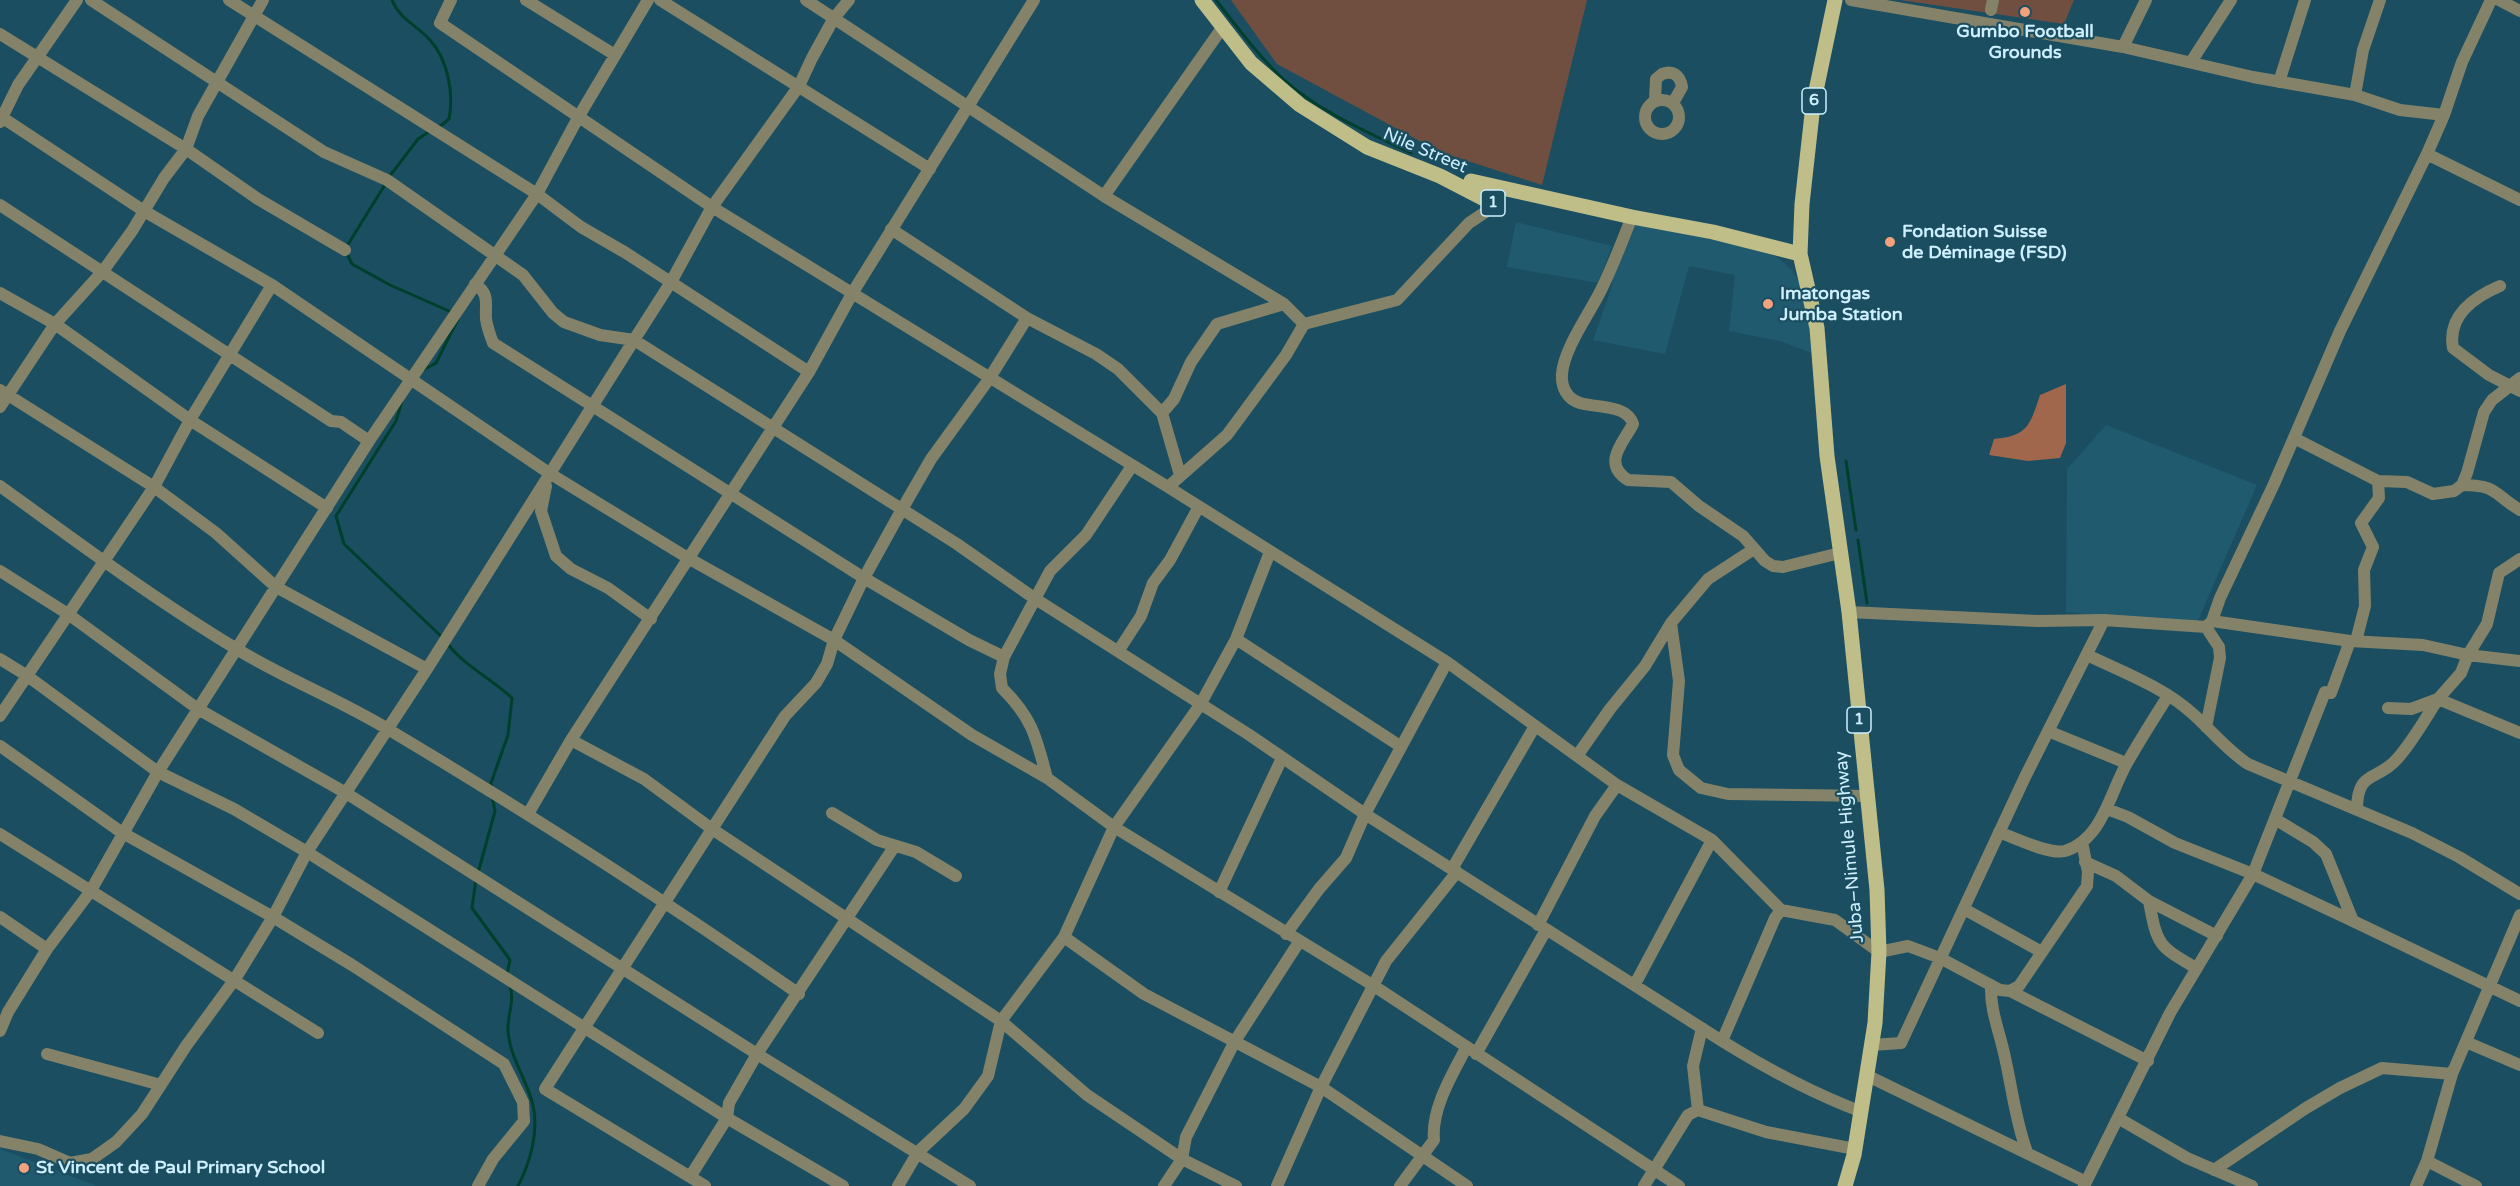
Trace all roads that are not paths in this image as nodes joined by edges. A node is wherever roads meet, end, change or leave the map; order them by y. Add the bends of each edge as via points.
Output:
1 (77, 0) edge
2 (91, 0) edge
3 (229, 0) edge
4 (263, 0) edge
5 (452, 0) edge
6 (526, 0) edge
7 (648, 0) edge
8 (660, 0) edge
9 (806, 0) edge
10 (849, 0) edge
11 (1034, 0) edge
12 (1202, 0) edge
13 (1835, 0) edge
14 (1851, 0) edge
15 (2146, 0) edge
16 (2231, 0) edge
17 (2305, 0) edge
18 (2380, 0) edge
19 (2491, 0) edge
20 (2499, 0) edge
21 (2520, 11) edge
22 (253, 17) junction
23 (834, 18) junction
24 (1222, 28) junction
25 (0, 34) edge
26 (2122, 47) junction
27 (615, 55) junction
28 (39, 58) junction
29 (2191, 62) junction
30 (2279, 82) junction
31 (216, 83) junction
32 (799, 86) junction
33 (2355, 95) junction
34 (1655, 100) junction
35 (1673, 103) junction
36 (968, 108) junction
37 (2444, 115) junction
38 (579, 116) junction
39 (1, 119) edge
40 (186, 149) junction
41 (2427, 154) junction
42 (930, 169) junction
43 (537, 194) junction
44 (1104, 196) junction
45 (2520, 200) edge
46 (0, 205) edge
47 (1496, 205) junction
48 (712, 207) junction
49 (144, 211) junction
50 (1632, 217) junction
51 (891, 229) junction
52 (345, 250) dead end
53 (1800, 254) junction
54 (496, 257) junction
55 (103, 271) junction
56 (671, 282) junction
57 (272, 285) junction
58 (475, 285) junction
59 (2500, 286) dead end
60 (853, 292) junction
61 (0, 293) edge
62 (1284, 304) junction
63 (1027, 318) junction
64 (55, 324) junction
65 (1304, 324) junction
66 (634, 340) junction
67 (231, 355) junction
68 (808, 372) junction
69 (409, 378) junction
70 (989, 378) junction
71 (2517, 385) edge
72 (4, 392) edge
73 (593, 405) junction
74 (0, 407) edge
75 (1162, 412) junction
76 (190, 420) junction
77 (770, 429) junction
78 (2294, 438) junction
79 (369, 441) junction
80 (1132, 466) junction
81 (1180, 475) junction
82 (548, 476) junction
83 (2378, 482) junction
84 (2462, 485) junction
85 (0, 486) edge
86 (154, 487) junction
87 (1168, 487) junction
88 (729, 492) junction
89 (327, 508) junction
90 (1197, 510) dead end
91 (2520, 510) edge
92 (901, 511) junction
93 (1754, 549) junction
94 (1270, 552) junction
95 (1840, 553) junction
96 (688, 558) junction
97 (2520, 559) edge
98 (104, 561) junction
99 (0, 571) edge
100 (864, 578) junction
101 (276, 587) junction
102 (1034, 598) junction
103 (1849, 612) junction
104 (68, 614) junction
105 (651, 619) junction
106 (2104, 620) junction
107 (1671, 623) junction
108 (2209, 624) junction
109 (1236, 639) junction
110 (834, 640) junction
111 (2353, 641) junction
112 (236, 649) junction
113 (1119, 650) junction
114 (2087, 655) junction
115 (2468, 655) junction
116 (1004, 657) junction
117 (0, 659) edge
118 (2520, 661) edge
119 (1447, 662) junction
120 (427, 669) junction
121 (27, 675) junction
122 (2168, 696) junction
123 (2438, 699) junction
124 (1200, 705) junction
125 (2388, 708) dead end
126 (198, 710) junction
127 (0, 716) edge
128 (1535, 726) junction
129 (2206, 727) junction
130 (387, 728) junction
131 (2048, 731) junction
132 (2520, 733) edge
133 (571, 740) junction
134 (0, 746) edge
135 (1400, 746) junction
136 (1577, 756) junction
137 (1282, 758) junction
138 (2126, 763) junction
139 (158, 772) junction
140 (1047, 778) junction
141 (2289, 779) junction
142 (1617, 785) junction
143 (346, 793) junction
144 (1869, 796) dead end
145 (2107, 808) junction
146 (2357, 810) junction
147 (832, 813) dead end
148 (528, 814) junction
149 (1365, 814) junction
150 (2275, 819) junction
151 (1114, 827) junction
152 (712, 829) junction
153 (121, 832) junction
154 (1999, 832) junction
155 (0, 834) edge
156 (1712, 840) junction
157 (2082, 842) junction
158 (894, 847) junction
159 (307, 852) junction
160 (2085, 862) junction
161 (1454, 871) junction
162 (2253, 874) junction
163 (956, 876) dead end
164 (90, 892) junction
165 (1219, 892) junction
166 (2520, 894) edge
167 (666, 901) junction
168 (2149, 901) junction
169 (1964, 909) junction
170 (1781, 910) junction
171 (2520, 915) edge
172 (0, 917) edge
173 (273, 917) junction
174 (845, 920) junction
175 (2353, 921) junction
176 (1542, 927) junction
177 (1286, 934) junction
178 (2217, 936) junction
179 (1064, 937) junction
180 (1299, 942) junction
181 (47, 949) junction
182 (2040, 951) junction
183 (1880, 952) junction
184 (1940, 958) junction
185 (622, 968) junction
186 (2196, 968) junction
187 (235, 980) junction
188 (1635, 984) junction
189 (1991, 985) junction
190 (1374, 986) junction
191 (2490, 987) junction
192 (2010, 991) junction
193 (799, 994) junction
194 (2520, 1000) edge
195 (1001, 1021) junction
196 (585, 1027) junction
197 (1702, 1028) junction
198 (0, 1031) edge
199 (318, 1033) dead end
200 (1235, 1041) junction
201 (1722, 1041) junction
202 (2466, 1042) junction
203 (1872, 1045) junction
204 (1471, 1051) junction
205 (46, 1054) dead end
206 (757, 1054) junction
207 (2148, 1061) junction
208 (2520, 1065) edge
209 (2452, 1074) junction
210 (1868, 1076) junction
211 (161, 1085) junction
212 (1321, 1088) junction
213 (1698, 1110) junction
214 (1862, 1112) junction
215 (727, 1118) junction
216 (2118, 1118) junction
217 (0, 1141) edge
218 (1855, 1149) junction
219 (918, 1152) junction
220 (2027, 1152) junction
221 (1424, 1157) junction
222 (1182, 1159) junction
223 (2427, 1161) junction
224 (1654, 1170) junction
225 (2214, 1170) junction
226 (690, 1177) junction
227 (2085, 1184) edge
228 (478, 1186) edge
229 (705, 1186) edge
230 (843, 1186) edge
231 (898, 1186) edge
232 (970, 1186) edge
233 (1164, 1186) edge
234 (1236, 1186) edge
235 (1277, 1186) edge
236 (1400, 1186) edge
237 (1467, 1186) edge
238 (1644, 1186) edge
239 (1679, 1186) edge
240 (1845, 1186) edge
241 (2252, 1186) edge
242 (2416, 1186) edge
243 (2476, 1186) edge

1 - 28 street
2 - 31 street
3 - 22 street
4 - 22 street
5 - 38 street via 441,20 442,26
6 - 27 street
7 - 27 street
8 - 32 street
9 - 23 street
10 - 23 street
11 - 36 street
12 - 24 main road, Nile Street / 1
13 - 53 main road, 6 via 1813,105
14 - 26 street
15 - 26 street
16 - 29 street
17 - 30 street
18 - 33 street
19 - 37 street via 2462,62
20 - 21 street
22 - 31 street
22 - 43 street
23 - 32 street
23 - 36 street
24 - 44 street
24 - 47 main road, Nile Street / 1 via 1264,75 1328,124 1367,147 1440,176
25 - 28 street
26 - 29 street
27 - 38 street
28 - 39 street via 18,85
28 - 40 street
29 - 30 street
30 - 33 street
31 - 40 street
31 - 54 street via 324,152 387,180
32 - 42 street
32 - 48 street
33 - 37 street via 2400,110
34 - 35 street
34 - 35 street via 1656,79 1672,73 1678,76 1682,87
34 - 35 street via 1647,107 1644,118 1649,128 1659,134 1670,132 1678,124 1679,114
36 - 42 street
36 - 44 street
37 - 41 street
38 - 43 street
38 - 48 street
39 - 49 street
40 - 49 street
40 - 52 street via 258,199
41 - 45 street
41 - 78 street via 2355,299
42 - 51 street
43 - 54 street
43 - 56 street via 581,227
44 - 62 street
46 - 55 street
47 - 50 main road, Nile Street / 1 via 1471,181
47 - 65 street via 1469,223 1397,300
48 - 56 street
48 - 60 street
49 - 55 street
49 - 57 street
50 - 53 main road, Nile Street / 1
50 - 93 street via 1568,356 1562,374 1564,390 1580,403 1621,411 1631,419 1633,424 1616,455 1622,476 1628,480 1671,482 1743,536
51 - 60 street
51 - 63 street
53 - 95 main road, Juba–Nimule Highway / 1 via 1818,328 1820,387
54 - 58 street
54 - 66 street via 523,275 564,322 600,335
55 - 64 street
55 - 67 street
56 - 66 street
56 - 68 street
57 - 67 street
57 - 69 street
58 - 69 street
58 - 73 street via 488,300 486,318 493,343
59 - 71 street via 2467,303 2451,341 2458,354
60 - 68 street
60 - 70 street
61 - 64 street
62 - 65 street
62 - 75 street via 1217,324 1191,362 1174,399
63 - 70 street
63 - 75 street via 1118,369
64 - 72 street
64 - 76 street
65 - 81 street via 1227,435
66 - 73 street
66 - 77 street
67 - 76 street
67 - 79 street via 331,421 341,422
68 - 77 street
69 - 79 street
69 - 82 street
70 - 80 street
70 - 92 street via 931,459
71 - 84 street via 2492,400 2484,412
72 - 74 street
72 - 86 street
73 - 82 street
73 - 88 street
75 - 81 street
76 - 86 street
76 - 89 street
77 - 88 street
77 - 92 street
78 - 83 street
78 - 108 street
79 - 89 street
80 - 87 street
80 - 102 street via 1086,535 1050,571
81 - 87 street
82 - 96 street
82 - 105 street via 541,511 556,556
82 - 120 street
83 - 84 street via 2407,482 2433,494 2454,491
83 - 111 street via 2379,498 2361,523 2373,547 2364,570 2365,606
84 - 91 street via 2495,490
85 - 98 street
86 - 98 street
86 - 101 street via 216,533
87 - 94 street
88 - 96 street
88 - 100 street
89 - 101 street
90 - 113 street via 1153,583 1142,616
92 - 100 street
92 - 102 street via 957,544
93 - 95 street via 1773,566 1783,567
93 - 107 street via 1708,579
94 - 109 street
94 - 119 street
95 - 103 main road, Juba–Nimule Highway / 1
96 - 105 street
96 - 110 street
97 - 115 street via 2499,573 2487,624
98 - 104 street
98 - 112 street
99 - 104 street
100 - 110 street
100 - 116 street
101 - 112 street
101 - 120 street
102 - 113 street
102 - 116 street
103 - 106 street via 2037,621
103 - 183 main road, Juba–Nimule Highway / 1
104 - 121 street
104 - 126 street
105 - 133 street
106 - 108 street
106 - 114 street
107 - 136 street via 1645,666
107 - 144 street via 1679,681 1673,755 1679,770 1701,789 1728,794
108 - 111 street
108 - 129 street via 2220,658
109 - 124 street
109 - 135 street
110 - 140 street via 972,735
110 - 152 street via 816,683 785,716
111 - 115 street via 2422,645
111 - 141 street
112 - 126 street
112 - 130 street
113 - 124 street
114 - 122 street
114 - 131 street
115 - 118 street
115 - 123 street via 2462,673
116 - 140 street via 1002,688 1032,725
117 - 121 street
119 - 128 street
119 - 135 street
120 - 130 street
121 - 127 street
121 - 139 street
122 - 129 street
122 - 138 street
123 - 125 street via 2411,710
123 - 132 street
123 - 146 street via 2396,761 2366,778 2357,792
124 - 137 street
124 - 151 street
126 - 139 street
126 - 143 street
128 - 136 street
128 - 161 street
129 - 141 street via 2248,764
130 - 143 street
130 - 148 street
131 - 138 street
131 - 154 street
133 - 148 street
133 - 152 street via 644,780
134 - 153 street
135 - 149 street
136 - 142 street
137 - 149 street
137 - 165 street
138 - 145 street
139 - 153 street
139 - 159 street via 234,809
140 - 151 street
141 - 146 street
141 - 150 street
142 - 156 street
142 - 176 street via 1595,816
143 - 159 street
143 - 185 street
145 - 157 street
145 - 162 street via 2175,843
146 - 166 street via 2460,857
147 - 158 street
148 - 167 street
149 - 161 street
149 - 177 street via 1346,858
150 - 162 street
150 - 175 street via 2326,854
151 - 165 street
151 - 179 street
152 - 167 street
152 - 174 street
153 - 164 street
153 - 173 street
154 - 157 street via 2053,851 2064,852
154 - 169 street
155 - 164 street
156 - 170 street
156 - 188 street
157 - 160 street
158 - 163 street via 916,852
158 - 174 street
159 - 173 street
159 - 196 street
160 - 168 street via 2116,876
160 - 182 street via 2087,886
161 - 176 street
161 - 190 street via 1386,961
162 - 175 street
162 - 178 street
164 - 181 street
164 - 187 street
165 - 177 street
167 - 185 street
167 - 193 street
168 - 178 street
168 - 186 street via 2155,935 2161,945
169 - 182 street
169 - 184 street
170 - 183 street via 1835,920
170 - 201 street
171 - 191 street
172 - 181 street
173 - 187 street
173 - 228 street via 417,1005 504,1064 523,1102 524,1121 493,1159
174 - 193 street
174 - 195 street
175 - 191 street
176 - 188 street
176 - 204 street
177 - 180 street
178 - 186 street
179 - 195 street
179 - 200 street via 1144,993
180 - 190 street
180 - 200 street
181 - 198 street
182 - 192 street via 2019,986
183 - 184 street via 1908,946
183 - 203 main road, Juba–Nimule Highway / 1
184 - 189 street
184 - 203 street via 1900,1043
185 - 196 street
185 - 206 street
186 - 207 street
187 - 199 street
187 - 211 street
188 - 197 street
189 - 192 street
189 - 220 street via 1995,1024
190 - 204 street
190 - 212 street
191 - 194 street
191 - 202 street
192 - 207 street
193 - 206 street
195 - 219 street via 988,1076 964,1109
195 - 222 street via 1087,1095
196 - 215 street
196 - 226 street via 545,1089
197 - 201 street
197 - 213 street via 1694,1066
200 - 212 street
200 - 222 street via 1186,1137
201 - 214 street via 1773,1072
202 - 208 street
202 - 209 street
203 - 210 main road, Juba–Nimule Highway / 1
204 - 221 street via 1441,1101 1434,1140
204 - 224 street
205 - 211 street
206 - 215 street via 729,1103
206 - 219 street
207 - 216 street
209 - 223 street
209 - 225 street via 2382,1068 2306,1108
210 - 214 main road, Juba–Nimule Highway / 1
210 - 220 street
211 - 217 street via 142,1114 116,1142 92,1159 70,1163 38,1149
212 - 221 street
212 - 235 street
213 - 218 street via 1766,1132
213 - 224 street via 1688,1114
214 - 218 main road, Juba–Nimule Highway / 1
215 - 226 street
215 - 230 street
216 - 225 street
216 - 227 street
218 - 240 main road, Juba–Nimule Highway / 1
219 - 231 street
219 - 232 street
220 - 227 street
221 - 236 street
221 - 237 street
222 - 233 street
222 - 234 street
223 - 242 street
223 - 243 street
224 - 238 street
224 - 239 street
225 - 241 street
226 - 229 street

